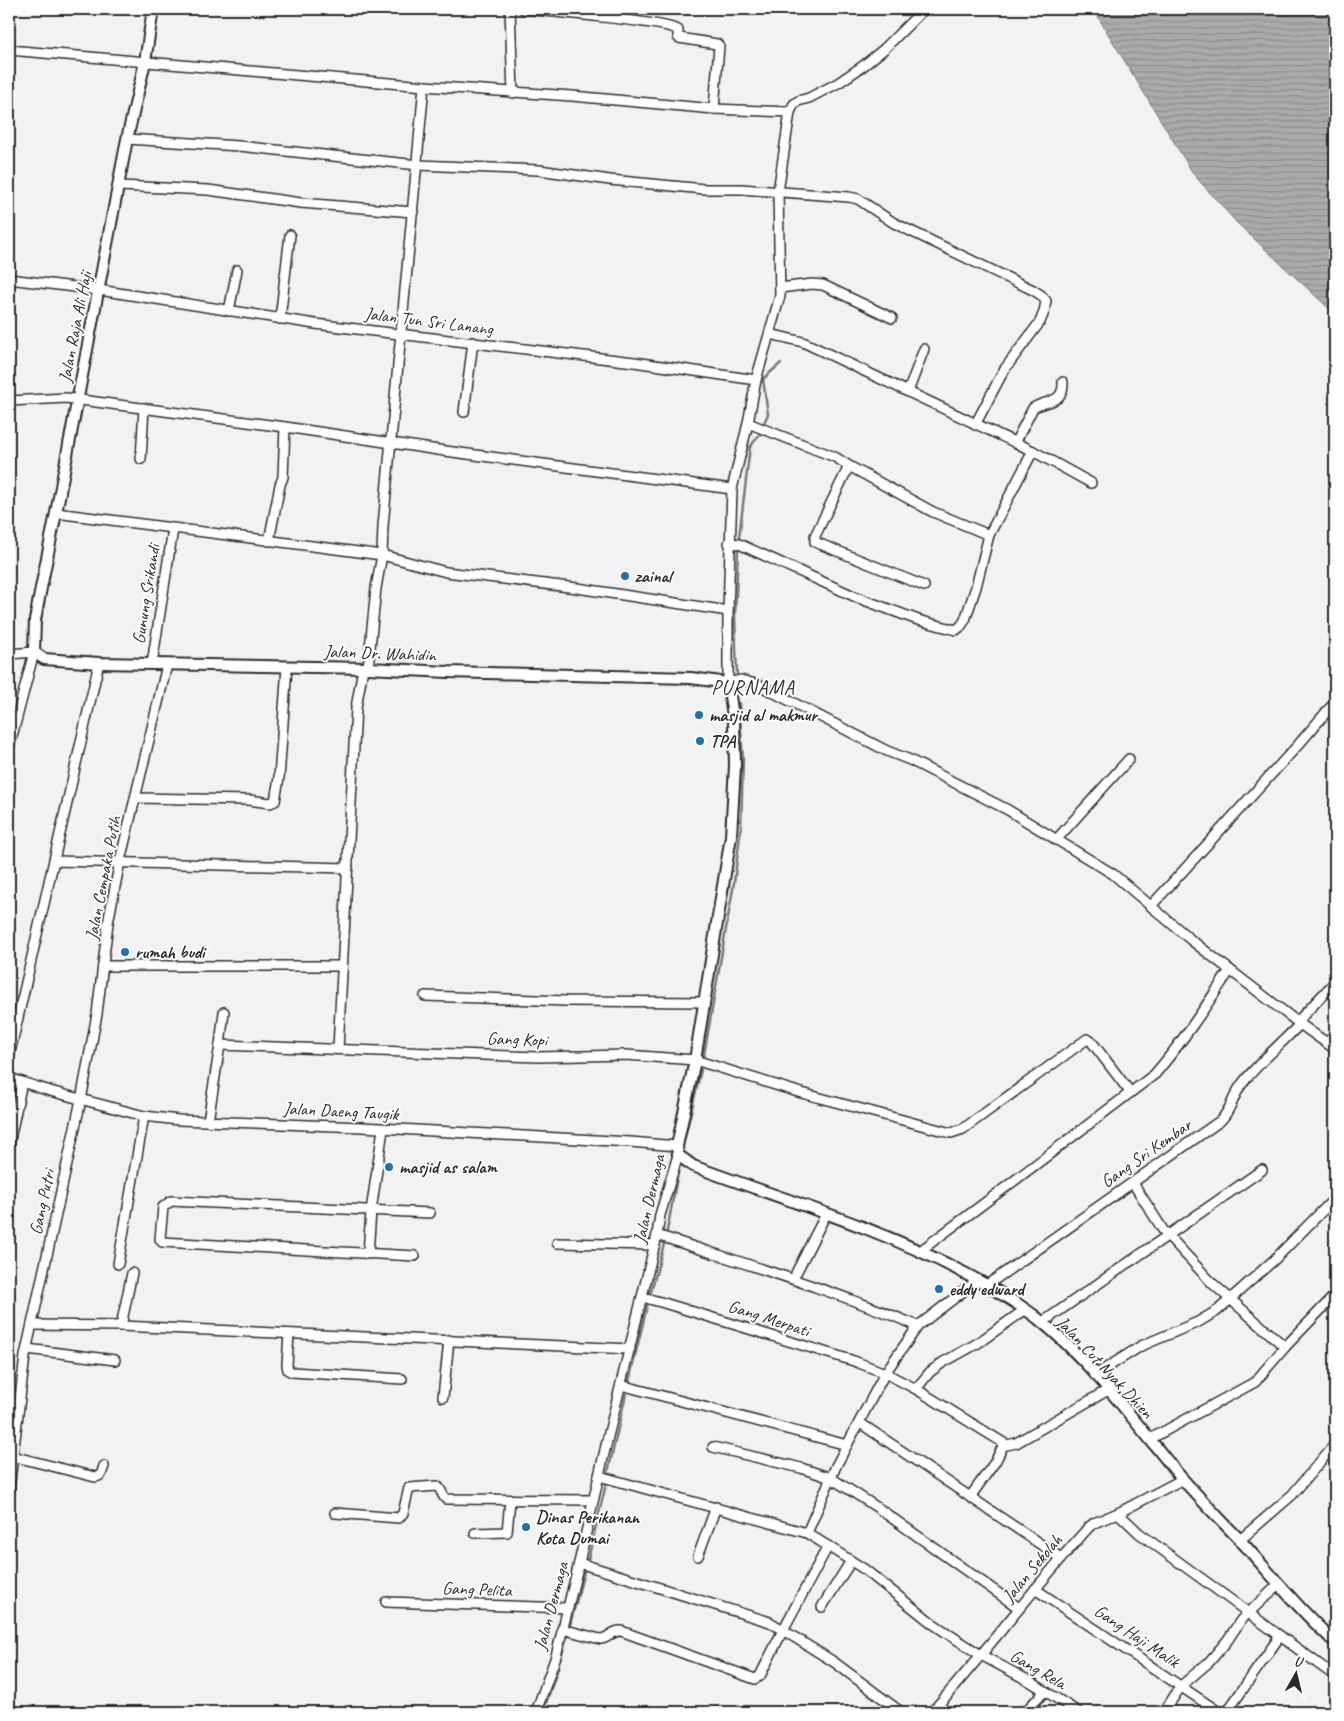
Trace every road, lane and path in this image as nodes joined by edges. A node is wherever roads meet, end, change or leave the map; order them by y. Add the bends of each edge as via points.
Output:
1 (154, 9) edge
2 (510, 9) edge
3 (523, 9) edge
4 (924, 9) edge
5 (9, 50) edge
6 (145, 62) junction
7 (424, 86) junction
8 (513, 93) junction
9 (714, 109) junction
10 (790, 112) junction
11 (127, 139) junction
12 (418, 165) junction
13 (119, 186) junction
14 (778, 192) junction
15 (412, 212) junction
16 (290, 235) dead end
17 (237, 270) dead end
18 (9, 279) edge
19 (780, 288) junction
20 (99, 290) junction
21 (229, 311) junction
22 (280, 318) junction
23 (892, 318) dead end
24 (770, 334) junction
25 (401, 335) junction
26 (473, 342) junction
27 (924, 349) dead end
28 (756, 380) junction
29 (1063, 382) dead end
30 (908, 392) junction
31 (79, 394) junction
32 (9, 401) edge
33 (144, 408) junction
34 (464, 412) dead end
35 (748, 423) junction
36 (975, 425) junction
37 (285, 427) junction
38 (391, 442) junction
39 (1015, 443) junction
40 (1034, 451) junction
41 (142, 459) dead end
42 (849, 466) junction
43 (1091, 484) dead end
44 (732, 489) junction
45 (56, 513) junction
46 (173, 529) junction
47 (989, 534) junction
48 (269, 541) junction
49 (729, 543) junction
50 (382, 555) junction
51 (924, 586) dead end
52 (728, 611) junction
53 (34, 652) junction
54 (9, 654) edge
55 (99, 663) junction
56 (152, 664) junction
57 (168, 665) junction
58 (287, 667) junction
59 (366, 668) junction
60 (728, 683) junction
61 (1335, 702) edge
62 (9, 748) edge
63 (1129, 758) dead end
64 (136, 798) junction
65 (1056, 840) junction
66 (54, 861) junction
67 (120, 861) junction
68 (348, 868) junction
69 (1151, 906) junction
70 (103, 966) junction
71 (342, 966) junction
72 (1230, 970) junction
73 (1335, 982) edge
74 (425, 996) dead end
75 (703, 1002) junction
76 (224, 1012) dead end
77 (1299, 1023) junction
78 (1335, 1034) edge
79 (1327, 1043) junction
80 (220, 1045) junction
81 (1335, 1048) edge
82 (338, 1049) junction
83 (9, 1057) edge
84 (695, 1060) junction
85 (9, 1078) edge
86 (22, 1082) junction
87 (1130, 1092) junction
88 (82, 1100) junction
89 (144, 1116) junction
90 (208, 1122) junction
91 (383, 1129) junction
92 (9, 1144) edge
93 (677, 1150) junction
94 (1262, 1170) dead end
95 (1133, 1183) junction
96 (1335, 1198) edge
97 (371, 1211) junction
98 (430, 1213) dead end
99 (826, 1214) junction
100 (657, 1235) junction
101 (1168, 1236) junction
102 (557, 1243) dead end
103 (654, 1245) junction
104 (920, 1251) junction
105 (368, 1254) junction
106 (415, 1256) dead end
107 (118, 1264) dead end
108 (132, 1273) dead end
109 (796, 1274) dead end
110 (982, 1283) junction
111 (1335, 1294) edge
112 (642, 1297) junction
113 (1231, 1299) junction
114 (1026, 1309) junction
115 (1043, 1322) junction
116 (32, 1325) junction
117 (121, 1326) junction
118 (918, 1326) junction
119 (289, 1334) junction
120 (449, 1340) junction
121 (1285, 1347) junction
122 (27, 1348) junction
123 (630, 1348) junction
124 (115, 1360) dead end
125 (885, 1373) junction
126 (1095, 1375) junction
127 (402, 1379) dead end
128 (620, 1386) junction
129 (916, 1389) junction
130 (1108, 1390) junction
131 (443, 1397) dead end
132 (860, 1423) junction
133 (1150, 1439) junction
134 (1004, 1444) junction
135 (1335, 1444) edge
136 (847, 1445) junction
137 (713, 1447) dead end
138 (12, 1456) junction
139 (104, 1466) dead end
140 (599, 1476) junction
141 (831, 1478) junction
142 (1183, 1479) junction
143 (9, 1489) edge
144 (970, 1497) junction
145 (510, 1500) junction
146 (593, 1500) junction
147 (716, 1507) junction
148 (335, 1513) dead end
149 (1118, 1513) junction
150 (475, 1533) dead end
151 (807, 1533) junction
152 (1240, 1540) junction
153 (828, 1546) junction
154 (698, 1556) dead end
155 (1061, 1558) junction
156 (851, 1561) junction
157 (579, 1563) junction
158 (1279, 1584) junction
159 (1035, 1589) junction
160 (386, 1602) dead end
161 (822, 1607) dead end
162 (568, 1608) junction
163 (1019, 1608) junction
164 (1248, 1612) junction
165 (562, 1629) junction
166 (783, 1630) junction
167 (1280, 1636) junction
168 (1335, 1642) edge
169 (981, 1655) junction
170 (1335, 1676) edge
171 (1181, 1686) junction
172 (1045, 1691) junction
173 (536, 1712) edge
174 (901, 1712) edge
175 (932, 1712) edge
176 (1026, 1712) edge
177 (1078, 1712) edge
178 (1164, 1712) edge
179 (1219, 1712) edge
180 (1227, 1712) edge

1 - 6 main road, Jalan Raja Ali Haji
2 - 8 street
3 - 9 street via 651,23 673,27 678,30 679,38 717,44
4 - 10 street via 863,66 838,83 798,101
5 - 6 street
6 - 7 street
6 - 11 main road, Jalan Raja Ali Haji
7 - 8 street
7 - 12 street
8 - 9 street
9 - 10 street
10 - 14 street
11 - 12 street via 239,146
11 - 13 main road, Jalan Raja Ali Haji
12 - 14 street via 539,170 693,188
12 - 15 street
13 - 15 street via 208,190 301,203
13 - 20 main road, Jalan Raja Ali Haji
14 - 19 street
14 - 36 street via 858,199 894,223 1043,297 1046,307 1040,322 1004,370
15 - 25 street
16 - 22 street
17 - 21 street
18 - 20 street, Jalan Tun Sri Lanang
19 - 23 street via 823,285
19 - 24 street
20 - 21 street, Jalan Tun Sri Lanang
20 - 31 main road, Jalan Raja Ali Haji
21 - 22 street, Jalan Tun Sri Lanang
22 - 25 street, Jalan Tun Sri Lanang
24 - 28 street
24 - 30 street via 802,342
25 - 26 street, Jalan Tun Sri Lanang
25 - 38 street
26 - 28 street, Jalan Tun Sri Lanang
26 - 34 street
27 - 30 street
28 - 35 street
29 - 39 street via 1062,391 1053,401 1033,408
30 - 36 street
31 - 32 street via 66,398
31 - 33 street
31 - 45 main road, Jalan Raja Ali Haji
33 - 37 street
33 - 41 street
35 - 42 street via 835,456
35 - 44 street
36 - 39 street
37 - 38 street
37 - 48 street via 283,477
38 - 44 street
38 - 50 street
39 - 40 street
40 - 43 street
40 - 47 street
42 - 47 street via 933,512
42 - 51 street via 815,542
44 - 49 street
45 - 46 street
45 - 53 main road, Jalan Raja Ali Haji via 35,620
46 - 48 street
46 - 56 street, Gunung Srikandi
47 - 49 street via 965,620 956,630 856,597 739,544
48 - 50 street
49 - 52 street
50 - 52 street via 446,572
50 - 59 street
52 - 60 street
53 - 54 street
53 - 55 main road, Jalan Dr. Wahidin via 44,659
53 - 62 street
55 - 56 main road, Jalan Dr. Wahidin
55 - 66 street
56 - 57 main road, Jalan Dr. Wahidin
57 - 58 main road, Jalan Dr. Wahidin
57 - 64 street, Jalan Cempaka Putih
58 - 59 main road, Jalan Dr. Wahidin
58 - 64 street via 275,801
59 - 60 main road, Jalan Dr. Wahidin via 691,678
59 - 68 street via 356,708
60 - 65 street via 741,680 759,685 1008,810
60 - 75 main road, Jalan Dermaga via 734,723 734,802 725,877
61 - 69 street
63 - 65 street
64 - 67 street, Jalan Cempaka Putih
65 - 69 street via 1113,874
66 - 67 street
66 - 83 street
67 - 68 street
67 - 70 street, Jalan Cempaka Putih
68 - 71 street
69 - 72 street
70 - 71 street
70 - 88 street, Jalan Cempaka Putih
71 - 82 street
72 - 77 street
72 - 87 street via 1169,1057 1154,1074
73 - 77 street, Gang Sri Kembar
74 - 75 street via 566,1002
75 - 84 main road, Jalan Dermaga
76 - 80 street
77 - 79 street
77 - 95 street, Gang Sri Kembar via 1243,1082 1224,1117
78 - 79 street
79 - 81 street
80 - 82 street, Gang Kopi
80 - 90 street
82 - 84 street, Gang Kopi via 538,1057 648,1056
84 - 87 street, Gang Kopi via 798,1092 952,1133 963,1129 1087,1039
84 - 93 main road, Jalan Dermaga
85 - 86 street, Jalan Daeng Taugik
86 - 88 street, Jalan Daeng Taugik
86 - 92 street
87 - 104 street
88 - 89 street, Jalan Daeng Taugik
88 - 116 street, Gang Putri
89 - 90 street, Jalan Daeng Taugik
89 - 107 street
90 - 91 street, Jalan Daeng Taugik
91 - 93 street, Jalan Daeng Taugik via 630,1142
91 - 97 street
93 - 99 main road, Jalan Cut Nyak Dhien via 693,1166
93 - 100 street, Jalan Dermaga
94 - 101 street
95 - 101 street
95 - 110 street, Gang Sri Kembar
96 - 113 street
97 - 98 street
97 - 105 street
97 - 105 street via 171,1201 163,1207 161,1218 162,1242
99 - 104 main road, Jalan Cut Nyak Dhien
99 - 109 street
100 - 103 street, Jalan Dermaga
100 - 118 street via 804,1283
101 - 113 street
101 - 115 street
102 - 103 street
103 - 112 street, Jalan Dermaga
104 - 110 main road, Jalan Cut Nyak Dhien
105 - 106 street
108 - 117 street
110 - 114 main road, Jalan Cut Nyak Dhien
110 - 118 street, Gang Sri Kembar
111 - 121 street
112 - 123 street, Jalan Dermaga
112 - 125 street, Gang Merpati
113 - 121 street
113 - 126 street via 1198,1322 1141,1346
114 - 115 main road, Jalan Cut Nyak Dhien
114 - 129 street via 942,1363
115 - 126 main road, Jalan Cut Nyak Dhien
116 - 117 street
116 - 122 street, Gang Putri
117 - 119 street
118 - 125 street, Gang Sri Kembar
119 - 120 street
119 - 127 street via 287,1365 292,1372
120 - 123 street
120 - 131 street
121 - 133 street via 1261,1377 1248,1387
122 - 124 street
122 - 138 street, Gang Putri
123 - 128 street, Jalan Dermaga
125 - 129 street, Gang Merpati
125 - 132 street, Gang Sri Kembar
126 - 130 main road, Jalan Cut Nyak Dhien
128 - 136 street
128 - 140 street, Jalan Dermaga
129 - 134 street, Gang Merpati
130 - 133 main road, Jalan Cut Nyak Dhien
130 - 134 street via 1016,1443
132 - 136 street, Gang Sri Kembar
132 - 144 street
133 - 142 main road, Jalan Cut Nyak Dhien
134 - 144 street
135 - 152 street via 1292,1495
136 - 141 street, Gang Sri Kembar
137 - 141 street
138 - 139 street via 95,1478 102,1473
138 - 143 street, Gang Putri
140 - 146 street, Jalan Dermaga
140 - 147 street, Gang Rela
141 - 151 street, Gang Sri Kembar
141 - 163 street
142 - 149 street, Jalan Sekolah
142 - 152 main road, Jalan Cut Nyak Dhien
144 - 155 street
145 - 146 street
145 - 148 street via 446,1499 437,1486 408,1490 399,1518
145 - 150 street via 507,1532
146 - 157 street, Jalan Dermaga
147 - 151 street, Gang Rela
147 - 154 street
149 - 155 street, Jalan Sekolah via 1089,1526
149 - 164 street via 1136,1531
151 - 153 street, Gang Rela
152 - 158 main road, Jalan Cut Nyak Dhien
153 - 156 street, Gang Rela
153 - 166 street
155 - 159 street, Jalan Sekolah
156 - 161 street
156 - 169 street, Gang Rela via 932,1623
157 - 162 street, Jalan Dermaga
157 - 166 street via 755,1617
158 - 164 street
158 - 168 main road, Jalan Cut Nyak Dhien
159 - 163 street, Jalan Sekolah
159 - 171 street, Gang Haji Malik
160 - 162 street, Gang Pelita
162 - 165 street, Jalan Dermaga
163 - 169 street, Jalan Sekolah
164 - 167 street
164 - 171 street via 1209,1662
165 - 166 street via 600,1639 621,1631 753,1679 760,1676
165 - 173 street, Jalan Dermaga
166 - 174 street via 834,1662
167 - 170 street
167 - 180 street
169 - 172 street, Gang Rela
169 - 175 street, Jalan Sekolah
171 - 178 street
171 - 179 street, Gang Haji Malik
172 - 176 street
172 - 177 street, Gang Rela

